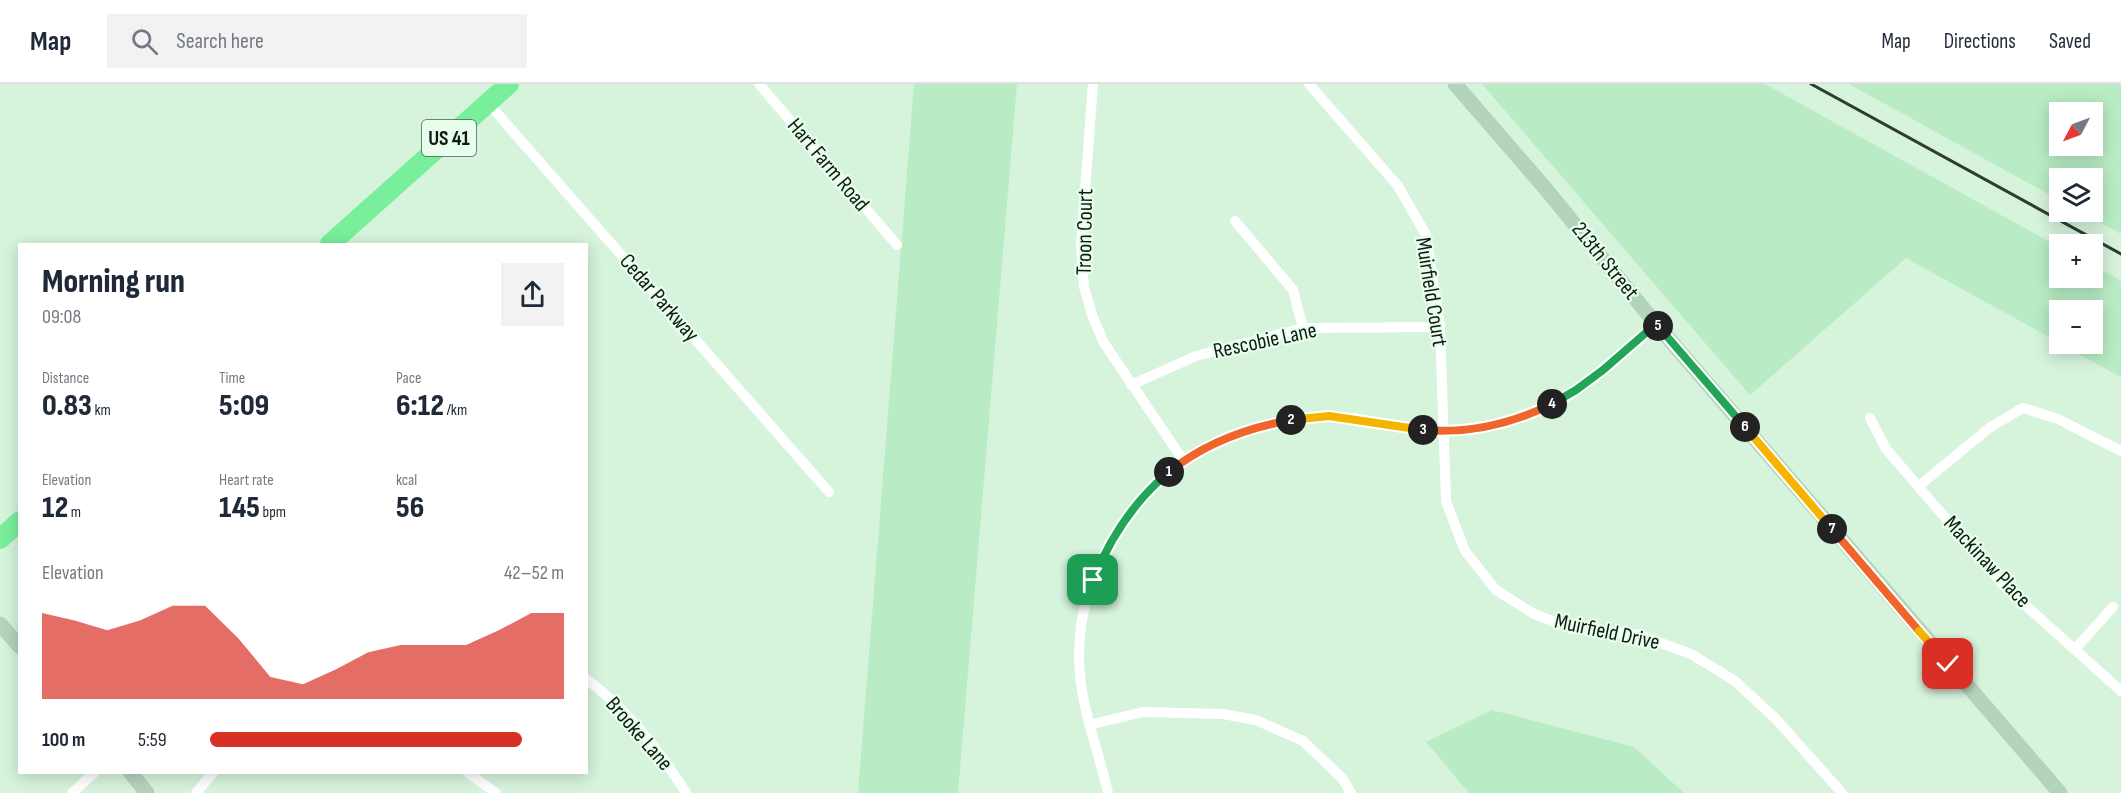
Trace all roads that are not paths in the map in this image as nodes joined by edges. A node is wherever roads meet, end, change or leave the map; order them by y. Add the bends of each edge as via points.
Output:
1 (509, 84) edge
2 (759, 84) edge
3 (1093, 84) edge
4 (1309, 84) edge
5 (1455, 84) edge
6 (488, 103) junction
7 (1234, 221) dead end
8 (331, 243) edge
9 (897, 245) dead end
10 (1656, 324) junction
11 (1440, 327) junction
12 (1303, 328) junction
13 (1131, 385) junction
14 (1870, 418) dead end
15 (1443, 431) junction
16 (2121, 452) edge
17 (1183, 460) junction
18 (1919, 486) junction
19 (829, 492) dead end
20 (18, 523) edge
21 (0, 539) edge
22 (2113, 607) dead end
23 (0, 624) edge
24 (18, 645) edge
25 (2075, 649) junction
26 (588, 681) edge
27 (2121, 691) edge
28 (1089, 725) junction
29 (93, 774) edge
30 (132, 774) edge
31 (212, 774) edge
32 (470, 774) edge
33 (72, 793) edge
34 (147, 793) edge
35 (196, 793) edge
36 (495, 793) edge
37 (686, 793) edge
38 (1108, 793) edge
39 (1351, 793) edge
40 (1842, 793) edge
41 (2060, 793) edge

1 - 6 highway, US 41
2 - 9 street, Hart Farm Road
3 - 13 street, Troon Court via 1081,243 1084,287 1104,343
4 - 11 street, Muirfield Court via 1398,186 1426,236
5 - 10 street, 213th Street
6 - 8 highway, US 41
6 - 19 street, Cedar Parkway
7 - 12 street via 1293,290
10 - 15 street via 1603,370 1551,405 1502,424
10 - 41 street, 213th Street
11 - 12 street, Rescobie Lane
11 - 15 street, Muirfield Court
12 - 13 street, Rescobie Lane via 1196,356
13 - 17 street, Troon Court
14 - 18 street, Mackinaw Place via 1886,449
15 - 17 street via 1329,416 1292,420 1217,441
15 - 40 street, Muirfield Drive via 1446,501 1465,551 1496,590 1534,614 1573,629 1639,635 1691,654 1735,681 1768,711
16 - 18 street via 2058,419 2023,408 1989,428
17 - 28 street via 1130,513 1103,555 1093,580 1079,647 1080,681
18 - 25 street, Mackinaw Place via 2004,586
20 - 21 highway
22 - 25 street
23 - 24 street
25 - 27 street, Mackinaw Place
26 - 37 street, Brooke Lane via 640,729
28 - 38 street
28 - 39 street via 1143,712 1223,714 1256,720 1303,741 1342,778
29 - 33 street
30 - 34 street
31 - 35 street
32 - 36 street

